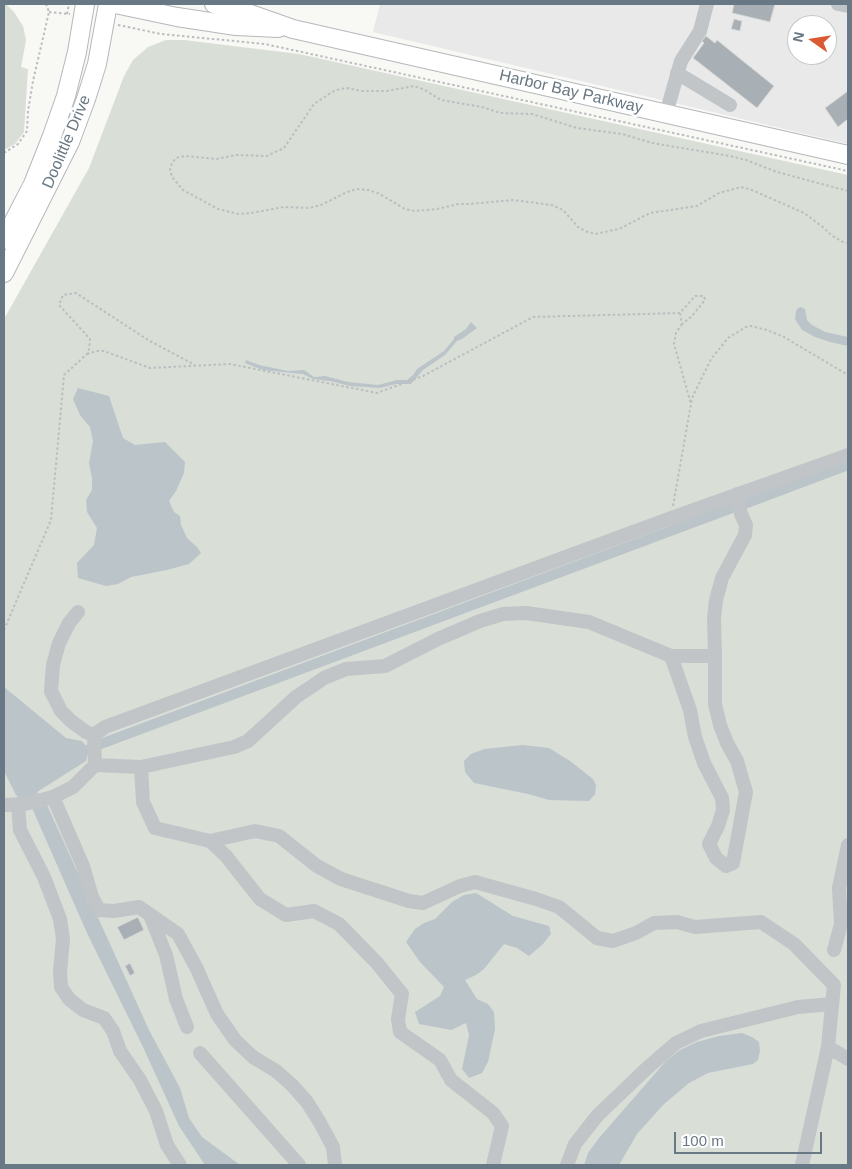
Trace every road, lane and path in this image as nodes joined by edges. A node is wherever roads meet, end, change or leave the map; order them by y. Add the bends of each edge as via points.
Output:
1 (46, 4) edge
2 (69, 4) edge
3 (86, 4) edge
4 (108, 4) edge
5 (115, 4) edge
6 (214, 4) edge
7 (707, 4) edge
8 (838, 4) edge
9 (848, 6) edge
10 (240, 7) edge
11 (49, 12) junction
12 (124, 26) dead end
13 (293, 29) junction
14 (677, 73) junction
15 (730, 105) dead end
16 (666, 114) junction
17 (4, 153) edge
18 (848, 155) edge
19 (848, 171) edge
20 (848, 191) edge
21 (8, 222) edge
22 (4, 240) edge
23 (848, 243) edge
24 (4, 273) edge
25 (680, 313) junction
26 (682, 324) junction
27 (87, 354) junction
28 (195, 365) junction
29 (848, 375) edge
30 (691, 405) junction
31 (848, 455) edge
32 (737, 494) junction
33 (671, 518) junction
34 (78, 612) dead end
35 (4, 630) edge
36 (671, 656) junction
37 (715, 656) junction
38 (94, 735) junction
39 (95, 765) junction
40 (141, 767) junction
41 (49, 798) junction
42 (15, 804) edge
43 (210, 841) junction
44 (848, 845) edge
45 (150, 915) junction
46 (834, 950) dead end
47 (832, 1004) junction
48 (188, 1027) dead end
49 (828, 1047) junction
50 (200, 1053) dead end
51 (848, 1059) edge
52 (180, 1165) edge
53 (300, 1165) edge
54 (335, 1165) edge
55 (493, 1165) edge
56 (567, 1165) edge
57 (802, 1165) edge

1 - 11 path
2 - 11 path via 68,14
3 - 21 main road, Doolittle Drive via 66,96 34,184
4 - 24 main road, Doolittle Drive via 96,64 70,142
5 - 13 main road, Harbor Bay Parkway via 236,26
6 - 10 main road, Harbor Bay Parkway
7 - 14 street via 700,31 681,60
8 - 9 street
10 - 13 main road, Harbor Bay Parkway
11 - 17 path via 33,81 27,131 18,144
12 - 19 path via 161,34 265,44
13 - 16 main road, Harbor Bay Parkway
14 - 15 street
14 - 16 street
16 - 18 main road, Harbor Bay Parkway
20 - 23 path via 730,156 577,128 532,114 500,113 441,100 414,86 379,91 340,89 314,104 284,148 267,156 236,155 216,159 185,156 176,158 170,170 182,190 218,209 238,214 309,208 357,189 378,193 405,209 415,211 512,200 552,205 563,210 578,227 595,234 619,229 650,213 696,206 718,193 741,187 804,213 831,235
21 - 22 main road, Doolittle Drive
25 - 26 path
25 - 26 path via 695,296 704,296 705,300
25 - 28 path via 533,317 423,376 377,393 230,364
26 - 30 path via 674,344
27 - 28 path via 104,351 150,368
27 - 28 path via 90,339 59,305 63,295 68,293 76,292 148,340
27 - 35 path via 64,375 51,520
29 - 30 path via 784,337 751,326 728,338 716,351
30 - 33 path
31 - 32 street
32 - 33 street
32 - 37 street via 746,525 722,578 716,600
33 - 38 street via 105,727
34 - 38 street via 58,642 52,691 60,711
36 - 37 street
36 - 37 street via 690,710 695,738 722,798 723,810 709,844 716,858 726,866 733,863 735,856 746,792 715,704
36 - 40 street via 589,622 526,613 503,614 438,639 386,666 346,669 324,678 296,697 248,741 234,747
38 - 39 street
39 - 40 street
39 - 41 street via 73,787
40 - 43 street via 143,802 155,828
41 - 42 street
41 - 45 street via 83,866 99,910 139,907
42 - 52 street via 20,830 60,918 63,939 60,987 83,1010 104,1018 113,1031 120,1051 152,1103 167,1145
43 - 47 street via 255,830 280,836 317,866 341,879 409,901 423,903 475,882 559,907 597,938 613,940 654,923 678,922 695,927 761,922 794,944 834,985
43 - 55 street via 260,899 286,915 314,911 339,924 377,963 402,994 398,1019 400,1032 440,1060 451,1080 494,1113 502,1126
44 - 46 street via 839,888 841,924
45 - 48 street via 166,954 176,999
45 - 54 street via 178,934 217,1014 235,1040 253,1057 276,1071 307,1102 333,1147
47 - 49 street
47 - 56 street via 798,1007 701,1031 676,1042 598,1116 575,1144
49 - 51 street
49 - 57 street
50 - 53 street

